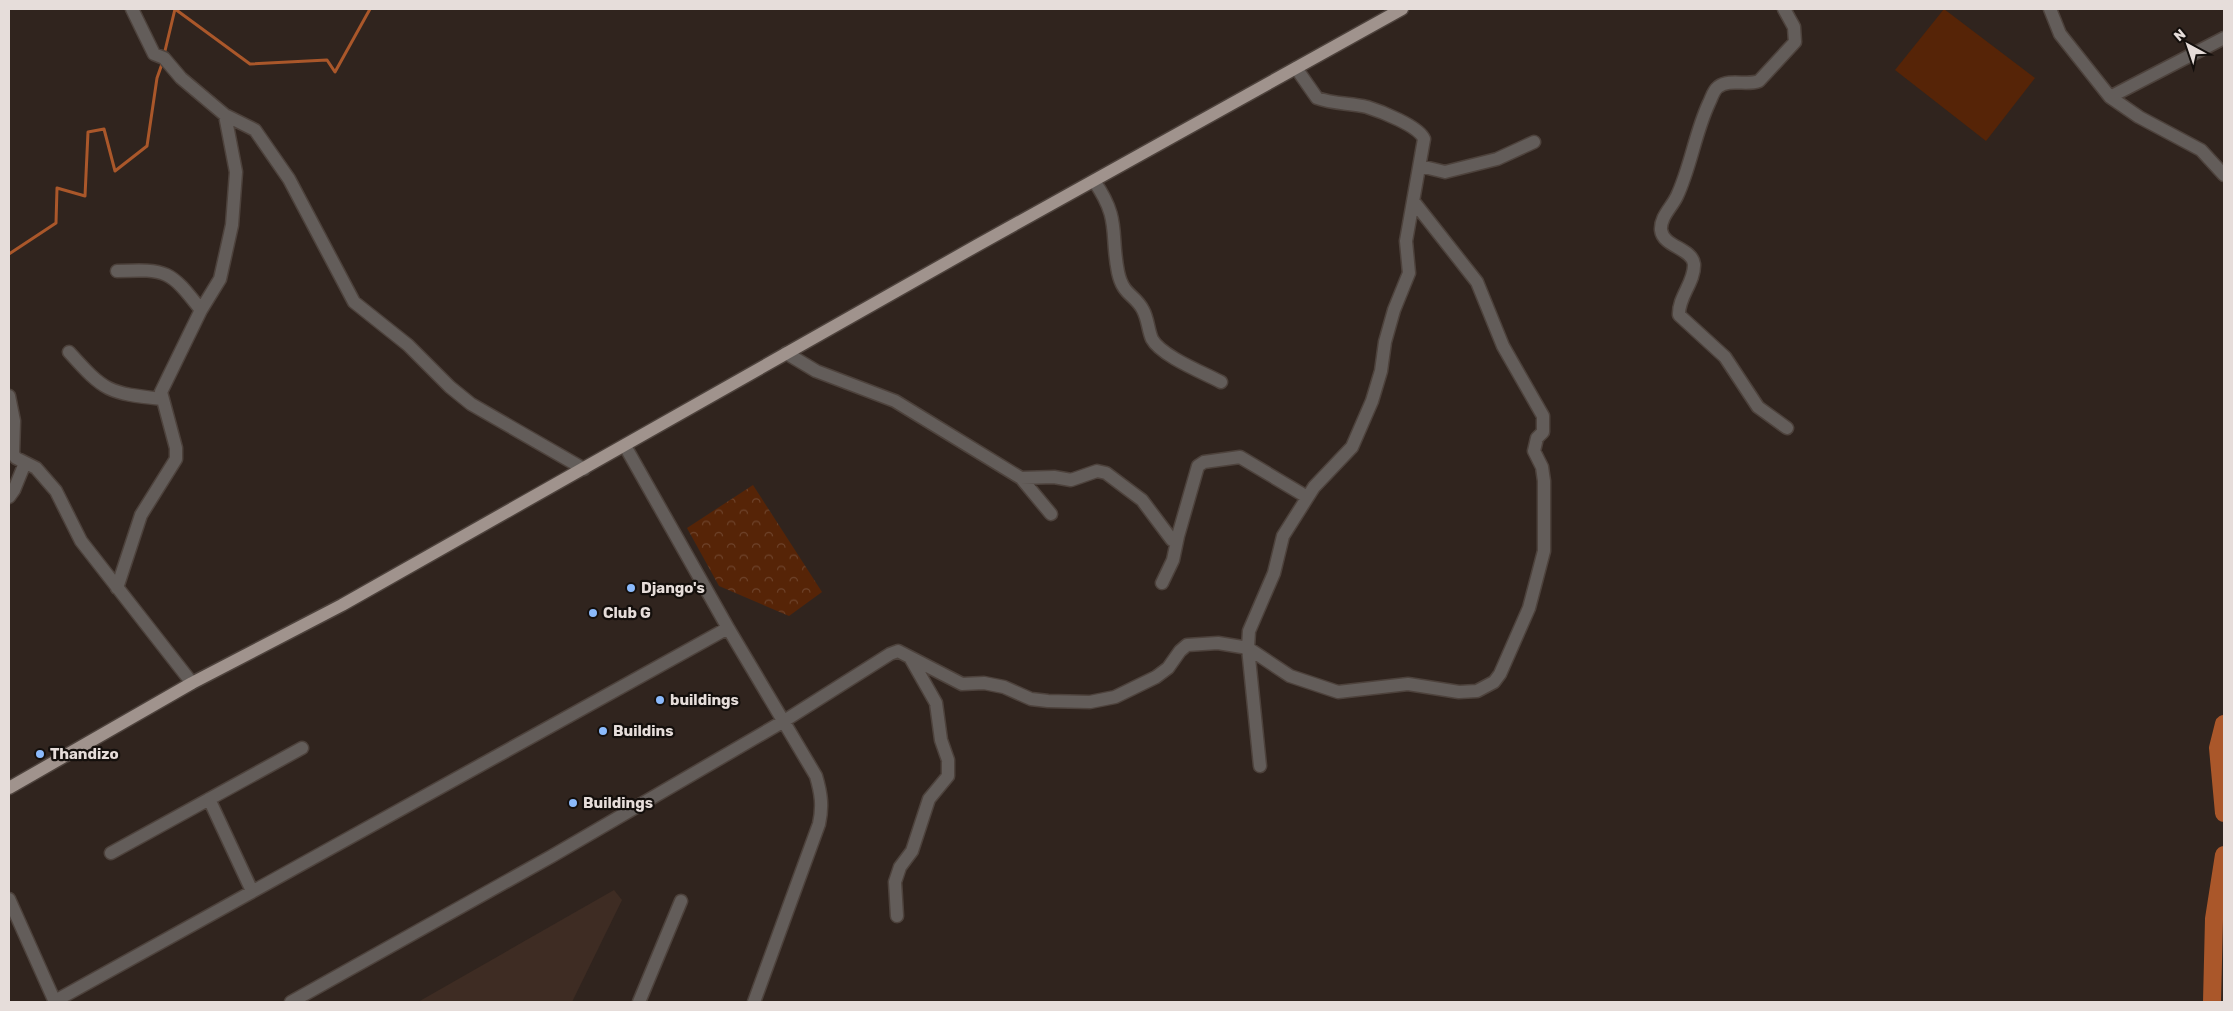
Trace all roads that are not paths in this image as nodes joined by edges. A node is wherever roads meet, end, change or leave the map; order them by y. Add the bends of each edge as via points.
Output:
1 (132, 9) edge
2 (1402, 9) edge
3 (1784, 9) edge
4 (2050, 9) edge
5 (2224, 38) edge
6 (1296, 68) junction
7 (2110, 97) junction
8 (225, 115) junction
9 (1534, 142) dead end
10 (1420, 166) junction
11 (2224, 175) edge
12 (1094, 181) junction
13 (1414, 202) junction
14 (117, 270) dead end
15 (201, 310) junction
16 (68, 352) dead end
17 (786, 353) junction
18 (1220, 382) dead end
19 (9, 396) edge
20 (162, 400) junction
21 (1787, 428) dead end
22 (625, 446) junction
23 (25, 463) junction
24 (584, 469) junction
25 (1022, 478) junction
26 (9, 497) edge
27 (1307, 497) junction
28 (1051, 514) dead end
29 (1178, 536) junction
30 (1162, 584) dead end
31 (117, 588) junction
32 (728, 628) junction
33 (1248, 648) junction
34 (910, 657) junction
35 (192, 683) junction
36 (784, 721) junction
37 (302, 748) dead end
38 (1260, 766) dead end
39 (9, 788) edge
40 (209, 799) junction
41 (111, 853) dead end
42 (252, 891) junction
43 (9, 899) edge
44 (681, 902) dead end
45 (897, 916) dead end
46 (295, 1001) edge
47 (55, 1002) edge
48 (639, 1002) edge
49 (754, 1002) edge

1 - 8 street via 154,54 164,58 181,78
2 - 6 main road
3 - 21 street via 1794,27 1795,42 1759,81 1724,84 1714,92 1676,198 1661,228 1667,241 1694,262 1679,315 1725,357 1758,407
4 - 7 street via 2060,34
5 - 7 street
6 - 10 street via 1317,98 1366,107 1420,132 1424,139
6 - 12 main road
7 - 11 street via 2139,118 2201,150
8 - 15 street via 236,172 232,225 220,279
8 - 24 street via 255,130 289,179 354,302 408,345 471,404
9 - 10 street via 1497,159 1445,172
10 - 13 street
12 - 17 main road
12 - 18 street via 1111,212 1122,285 1128,296 1143,309 1152,339 1162,350
13 - 27 street via 1406,241 1409,273 1389,326 1381,371 1368,410 1352,447
13 - 33 street via 1477,282 1506,352 1543,416 1543,432 1537,438 1534,451 1542,467 1544,481 1544,552 1529,608 1500,674 1494,682 1477,691 1459,692 1408,684 1338,692 1290,676
14 - 15 street via 167,273 180,283
15 - 20 street via 163,384
16 - 20 street via 108,390
17 - 22 main road
17 - 25 street via 816,371 895,401
19 - 23 street via 14,421 13,454
20 - 31 street via 176,448 176,459 141,515
22 - 24 main road
22 - 32 street
23 - 26 street
23 - 31 street via 36,468 56,491 81,541
24 - 35 main road via 342,605
25 - 28 street
25 - 29 street via 1071,480 1097,471 1106,473 1142,500 1169,538
27 - 29 street via 1240,457 1204,462 1198,466
27 - 33 street via 1282,536 1274,573 1249,631
29 - 30 street
31 - 35 street
32 - 36 street
32 - 42 street
33 - 34 street via 1218,643 1187,645 1156,677 1115,696 1090,702 1040,700 991,684 962,684
33 - 38 street
34 - 36 street via 898,652 890,654
34 - 45 street via 936,703 941,740 948,760 948,776 929,799 912,851 900,867 895,882
35 - 39 main road
36 - 46 street
36 - 49 street via 816,776 823,807
37 - 40 street
40 - 41 street
40 - 42 street
42 - 47 street
43 - 47 street
44 - 48 street

